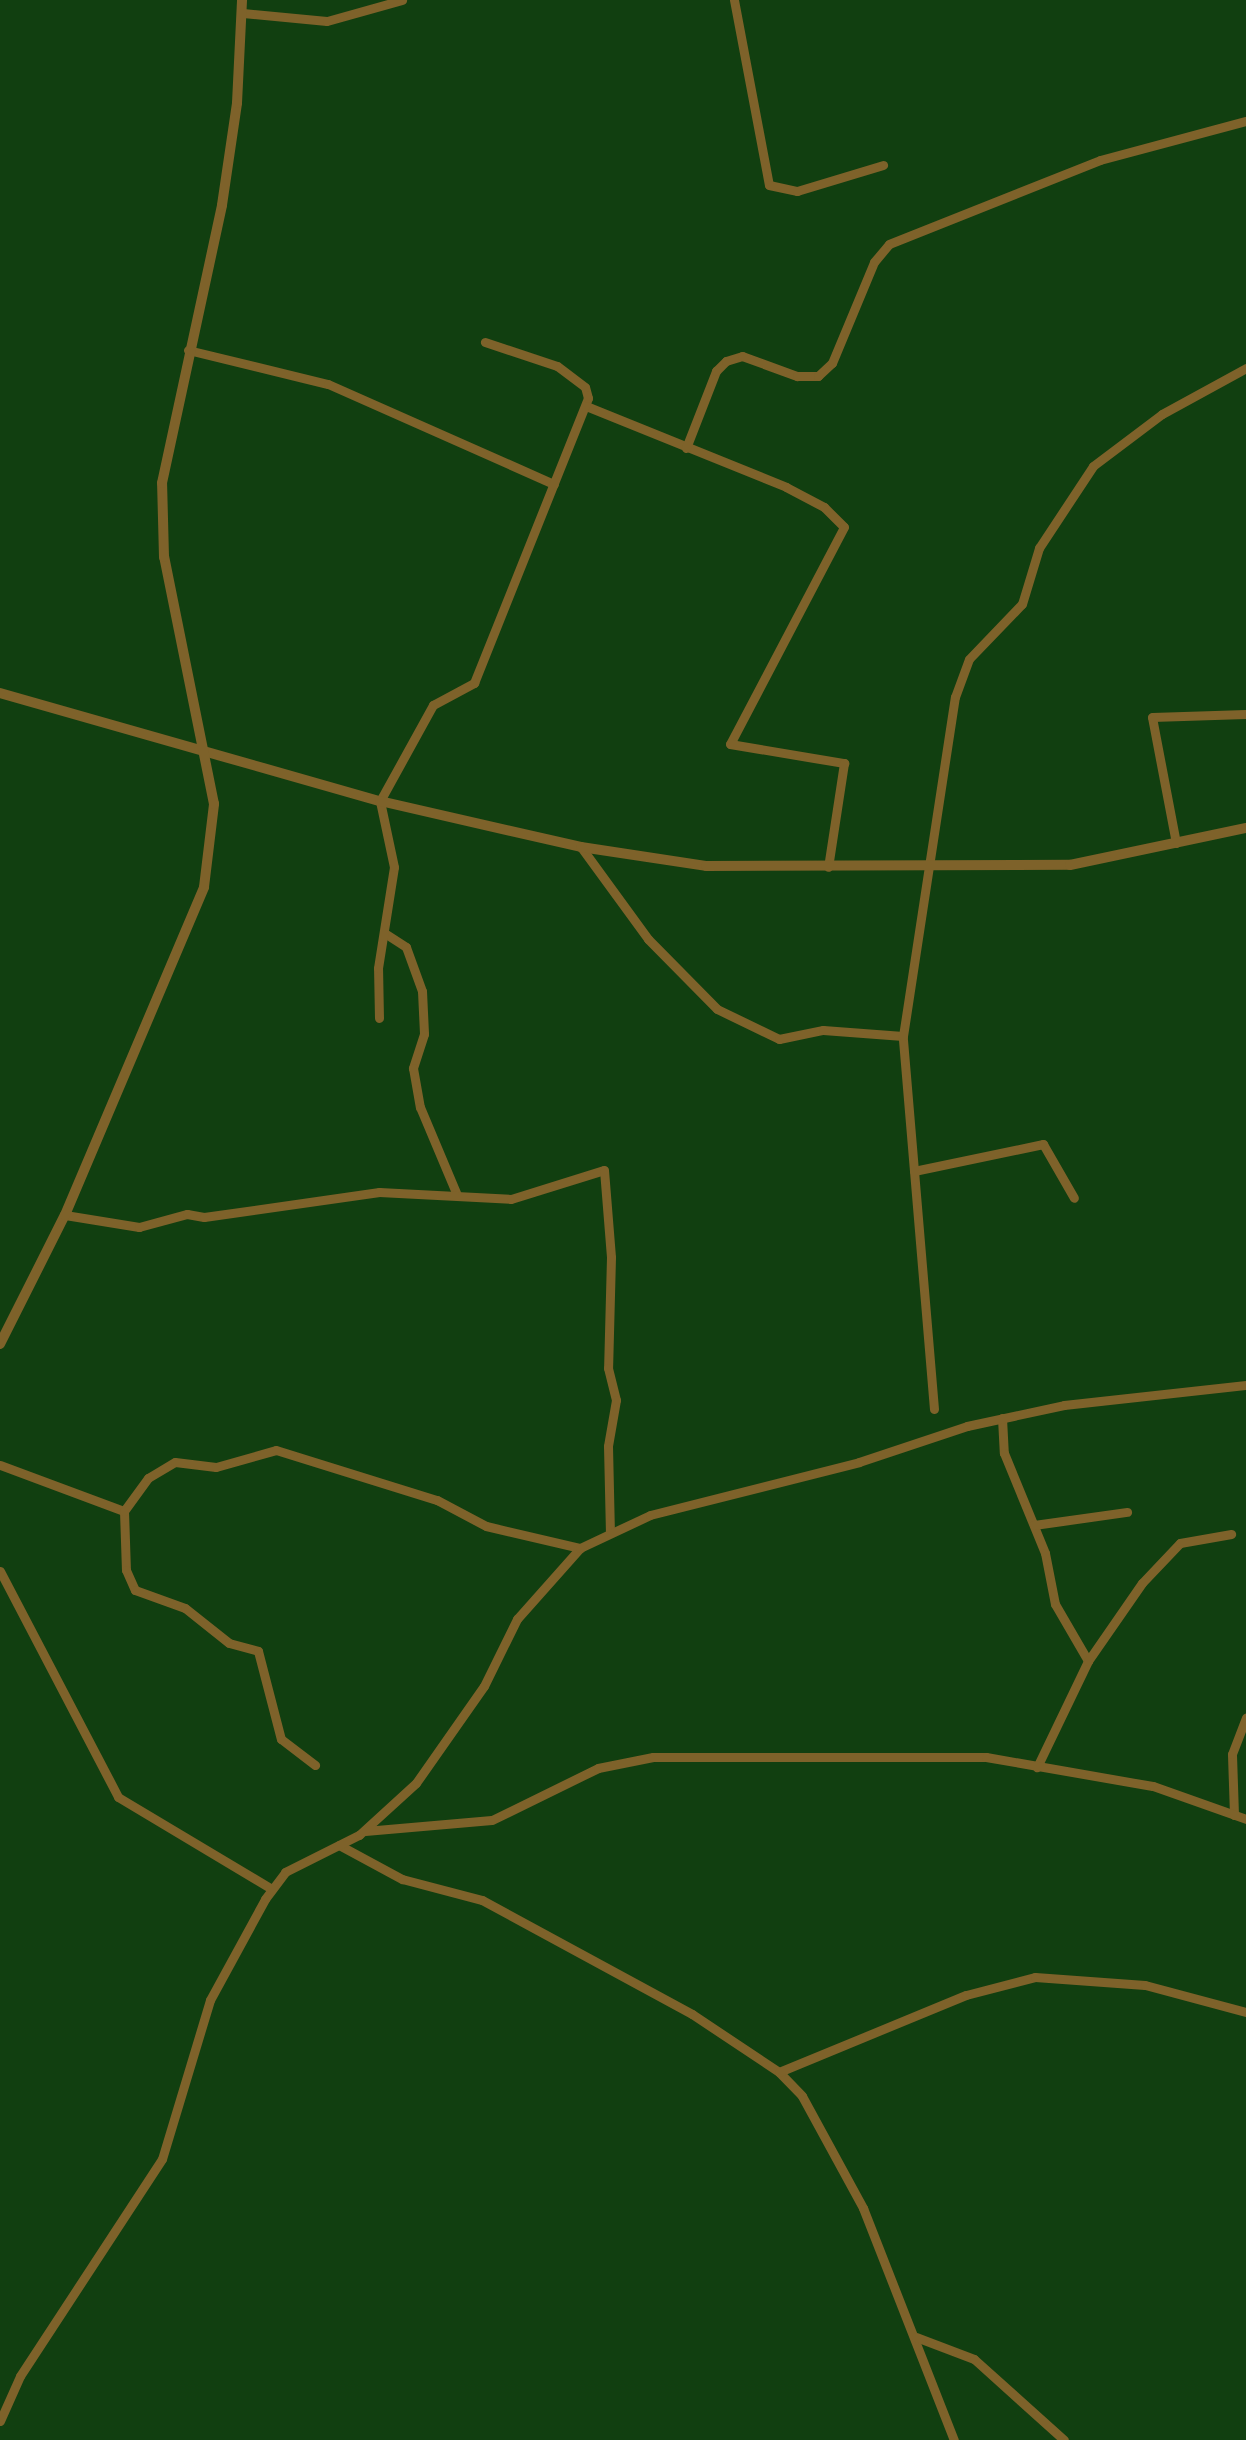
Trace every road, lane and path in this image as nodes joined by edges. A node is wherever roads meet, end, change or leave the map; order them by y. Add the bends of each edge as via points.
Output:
1 (242, 0) edge
2 (402, 0) edge
3 (734, 0) edge
4 (243, 13) junction
5 (1246, 121) edge
6 (883, 165) dead end
7 (485, 342) dead end
8 (188, 350) junction
9 (1246, 368) edge
10 (586, 406) junction
11 (686, 448) junction
12 (554, 484) junction
13 (0, 693) edge
14 (1246, 713) edge
15 (202, 754) junction
16 (380, 801) junction
17 (1246, 828) edge
18 (1176, 844) junction
19 (581, 847) junction
20 (828, 867) junction
21 (933, 868) junction
22 (386, 934) junction
23 (379, 1018) dead end
24 (903, 1036) junction
25 (914, 1171) junction
26 (457, 1195) junction
27 (1074, 1198) dead end
28 (65, 1215) junction
29 (0, 1344) edge
30 (1246, 1385) edge
31 (934, 1409) dead end
32 (1002, 1418) junction
33 (0, 1465) edge
34 (124, 1511) junction
35 (1127, 1512) dead end
36 (1034, 1525) junction
37 (610, 1532) junction
38 (1231, 1534) dead end
39 (580, 1548) junction
40 (0, 1570) edge
41 (1088, 1661) junction
42 (1246, 1718) edge
43 (314, 1765) dead end
44 (1037, 1767) junction
45 (1234, 1815) junction
46 (1246, 1819) edge
47 (365, 1831) junction
48 (339, 1845) junction
49 (272, 1889) junction
50 (1246, 2012) edge
51 (779, 2072) junction
52 (916, 2337) junction
53 (0, 2421) edge
54 (954, 2440) edge
55 (1064, 2440) edge

1 - 4 street
2 - 4 street via 327,21
3 - 6 street via 769,185 797,191
4 - 8 street via 222,205
5 - 11 street via 1100,160 889,244 874,262 832,363 818,376 797,376 742,356 726,361 716,371
7 - 10 street via 557,366 585,387
8 - 12 street via 328,384
8 - 15 street via 162,483 164,556
9 - 21 street via 1162,414 1093,466 1039,548 1022,604 969,659 945,750
10 - 11 street
10 - 12 street
11 - 20 street via 786,487 824,507 844,527 730,744 844,763
12 - 16 street via 474,683 433,705
13 - 15 street
14 - 18 street via 1152,717
15 - 16 street
15 - 28 street via 214,804 204,887
16 - 19 street
16 - 22 street via 394,867
17 - 18 street
18 - 21 street via 1070,865
19 - 20 street via 706,866
19 - 24 street via 648,939 717,1009 779,1039 823,1030
20 - 21 street
21 - 24 street
22 - 23 street via 378,968
22 - 26 street via 405,947 422,991 424,1034 413,1068 420,1107
24 - 25 street
25 - 27 street via 1043,1144
25 - 31 street
26 - 28 street via 379,1192 204,1217 187,1214 139,1227
26 - 37 street via 511,1199 604,1170 611,1257 608,1368 617,1400 608,1446
28 - 29 street
30 - 32 street via 1064,1405
32 - 36 street via 1003,1453
32 - 37 street via 650,1515
33 - 34 street
34 - 39 street via 148,1478 175,1462 216,1467 276,1450 437,1500 486,1525
34 - 43 street via 126,1570 135,1590 185,1608 214,1634 258,1651 281,1739
35 - 36 street
36 - 41 street via 1055,1604
37 - 39 street
38 - 41 street via 1180,1543 1142,1583
39 - 47 street via 517,1619 440,1756
40 - 49 street via 117,1797
41 - 44 street
42 - 45 street via 1232,1754
44 - 45 street via 1153,1786
44 - 47 street via 929,1755 653,1757 598,1768 492,1820
45 - 46 street
47 - 48 street
48 - 49 street via 285,1872
48 - 51 street via 402,1879 482,1900 692,2014
49 - 53 street via 209,2000 162,2159 20,2376
50 - 51 street via 1145,1985 1035,1976 966,1995
51 - 52 street via 802,2096 863,2208
52 - 54 street
52 - 55 street via 974,2359

